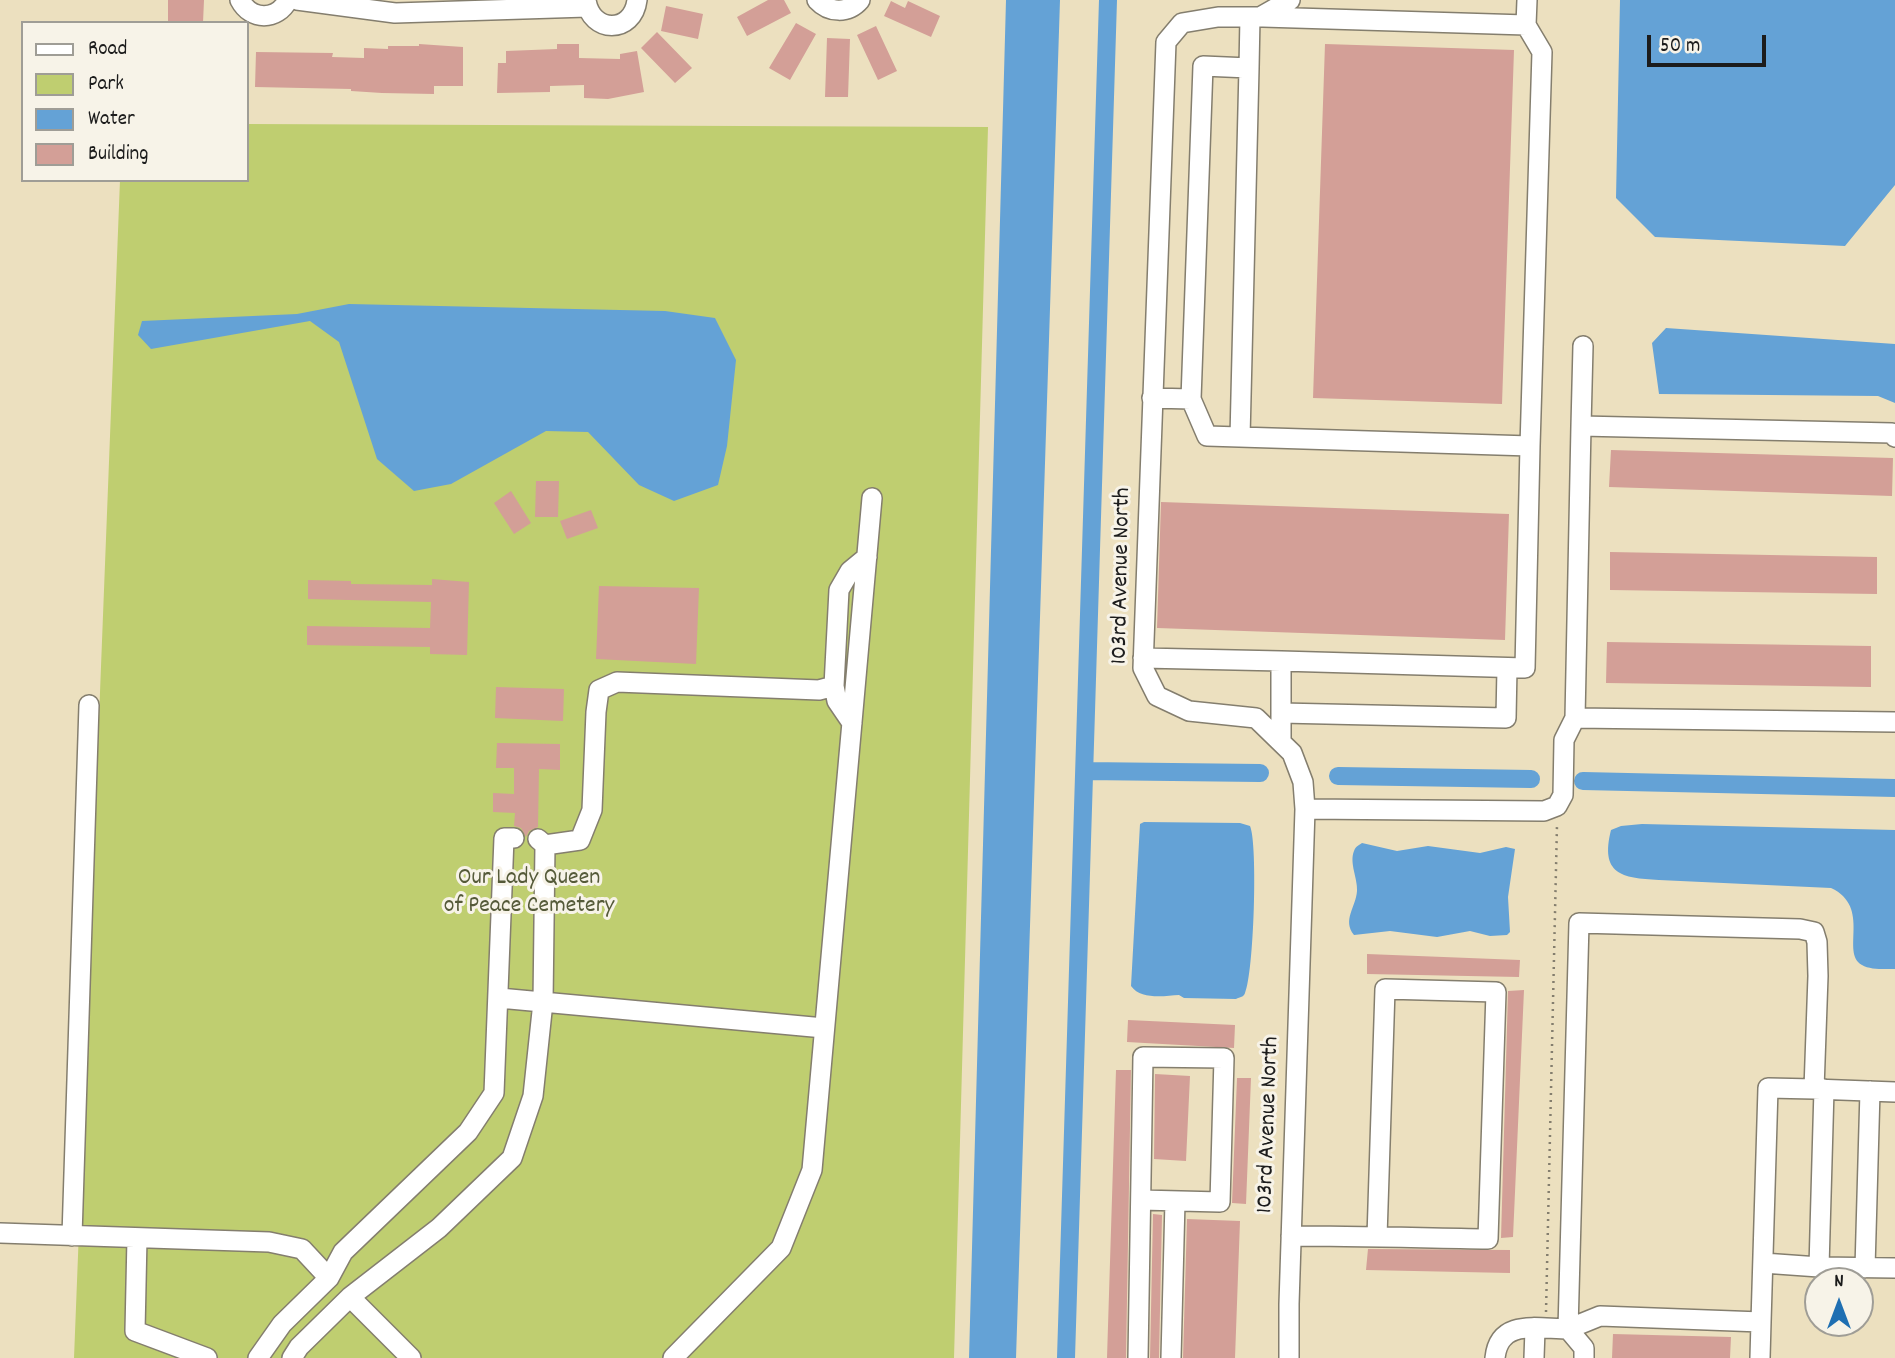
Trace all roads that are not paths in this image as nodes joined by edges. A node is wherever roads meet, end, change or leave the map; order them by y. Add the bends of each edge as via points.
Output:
1 (288, 0) edge
2 (297, 0) edge
3 (637, 0) edge
4 (817, 0) edge
5 (860, 0) edge
6 (1290, 0) edge
7 (1527, 0) edge
8 (587, 4) edge
9 (396, 7) edge
10 (242, 11) edge
11 (1255, 17) junction
12 (1526, 25) junction
13 (1249, 68) junction
14 (1583, 346) dead end
15 (1152, 398) junction
16 (1191, 399) junction
17 (1581, 426) junction
18 (1895, 437) edge
19 (1240, 438) junction
20 (1530, 446) junction
21 (872, 498) dead end
22 (867, 557) junction
23 (1143, 658) junction
24 (1281, 662) junction
25 (1507, 667) junction
26 (834, 686) junction
27 (89, 705) dead end
28 (1281, 713) junction
29 (1575, 718) junction
30 (1895, 722) edge
31 (852, 723) junction
32 (1281, 742) junction
33 (1305, 808) junction
34 (514, 838) dead end
35 (499, 998) junction
36 (543, 1002) junction
37 (824, 1028) junction
38 (1819, 1089) junction
39 (1870, 1091) junction
40 (1895, 1092) edge
41 (1141, 1200) junction
42 (1175, 1201) junction
43 (0, 1233) edge
44 (72, 1236) junction
45 (1291, 1236) junction
46 (1377, 1237) junction
47 (137, 1238) junction
48 (1763, 1264) junction
49 (1819, 1267) joint
50 (1865, 1267) edge
51 (1874, 1268) edge
52 (1895, 1268) edge
53 (329, 1278) junction
54 (350, 1297) junction
55 (1761, 1322) junction
56 (1540, 1329) junction
57 (1568, 1329) junction
58 (207, 1358) edge
59 (258, 1358) edge
60 (292, 1358) edge
61 (411, 1358) edge
62 (673, 1358) edge
63 (1138, 1358) edge
64 (1171, 1358) edge
65 (1289, 1358) edge
66 (1495, 1358) edge
67 (1534, 1358) edge
68 (1584, 1358) edge
69 (1760, 1358) edge

1 - 10 street via 271,16
2 - 9 street
3 - 8 street via 630,18 614,25 597,21
4 - 5 street via 839,11
6 - 11 street, 103rd Avenue North
7 - 12 street
8 - 9 street
11 - 12 street
11 - 13 street
11 - 15 street, 103rd Avenue North via 1182,23 1166,42
12 - 20 street via 1542,51
13 - 16 street via 1203,66
13 - 19 street
14 - 17 street
15 - 16 street
15 - 23 street, 103rd Avenue North
16 - 19 street via 1207,436
17 - 18 street via 1892,433
17 - 29 street
19 - 20 street
20 - 25 street via 1525,668
21 - 22 street
22 - 26 street via 850,571 839,590
22 - 31 street
23 - 24 street
23 - 32 street, 103rd Avenue North via 1157,696 1189,711 1256,718
24 - 25 street
24 - 28 street
25 - 28 street via 1506,718
26 - 31 street via 837,701
26 - 36 street via 819,690 617,682 599,690 592,810 580,840 541,842
27 - 44 street
28 - 32 street
29 - 30 street
29 - 33 street via 1564,740 1563,795 1557,806 1544,811
31 - 37 street
32 - 33 street, 103rd Avenue North via 1292,753 1303,782
33 - 45 street, 103rd Avenue North
34 - 35 street via 504,838
35 - 36 street
35 - 53 street via 494,1093 468,1132 343,1252
36 - 37 street
36 - 54 street via 533,1096 512,1158 439,1228
37 - 62 street via 811,1170 781,1248
38 - 39 street
38 - 48 street via 1768,1088
38 - 49 street
38 - 57 street via 1814,932 1579,923
39 - 40 street
39 - 50 street
41 - 42 street
41 - 42 street via 1143,1057 1224,1058 1220,1202
41 - 63 street
42 - 64 street
43 - 44 street
44 - 47 street
45 - 46 street
45 - 65 street, 103rd Avenue North
46 - 46 street via 1488,1239 1496,992 1385,989
47 - 53 street via 269,1242 302,1249
47 - 58 street via 135,1331
48 - 49 street
48 - 55 street
51 - 52 street
53 - 59 street via 282,1324
54 - 60 street
54 - 61 street
55 - 57 street via 1600,1317
55 - 69 street
56 - 57 street
56 - 66 street via 1515,1329 1502,1335
56 - 67 street
57 - 68 street via 1584,1348

